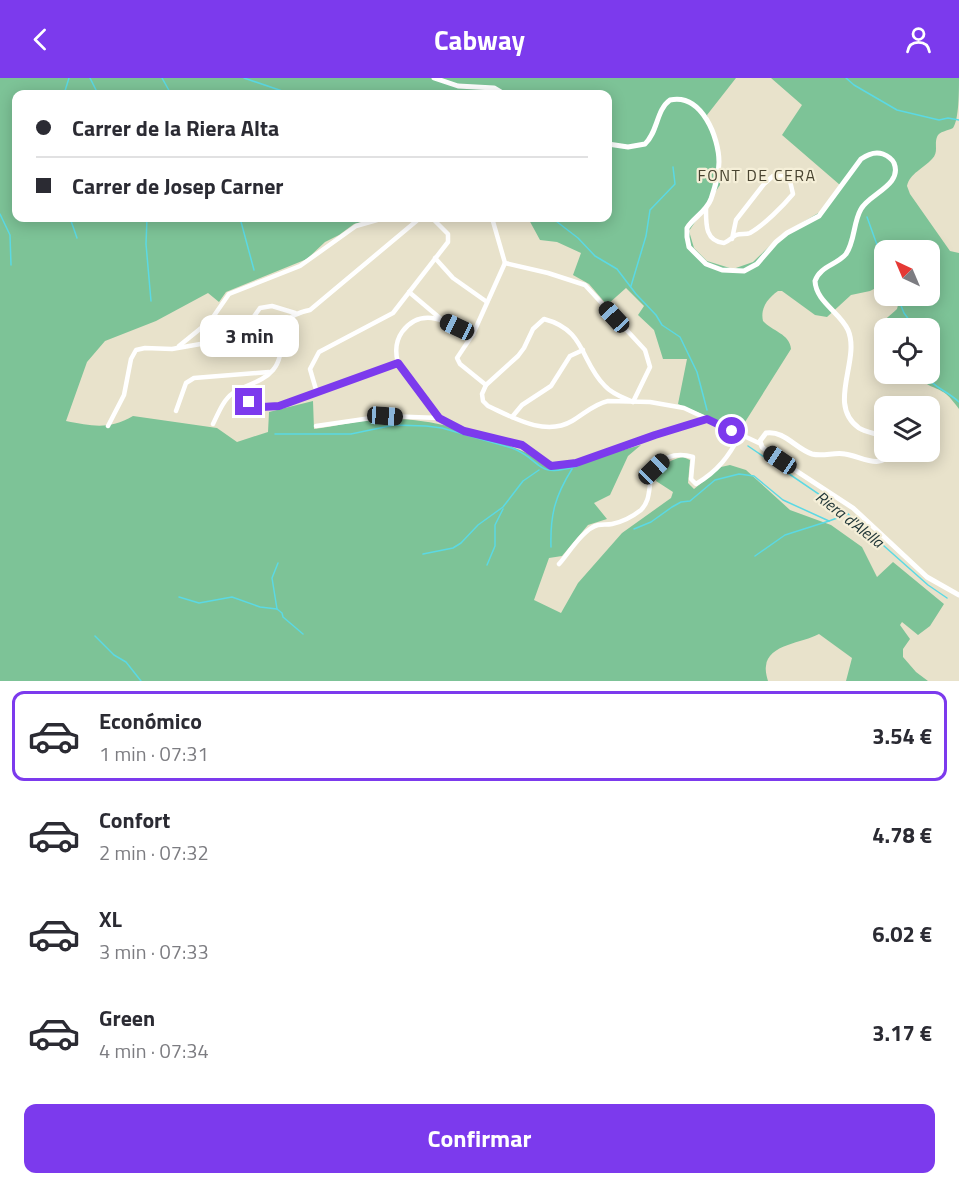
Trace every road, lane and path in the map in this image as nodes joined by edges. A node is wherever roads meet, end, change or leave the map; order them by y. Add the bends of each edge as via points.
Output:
1 (434, 78) edge
2 (497, 90) edge
3 (612, 145) edge
4 (706, 208) junction
5 (370, 222) edge
6 (415, 222) edge
7 (436, 222) edge
8 (493, 222) edge
9 (732, 238) junction
10 (435, 258) junction
11 (505, 263) junction
12 (409, 292) junction
13 (487, 302) junction
14 (295, 313) junction
15 (441, 319) junction
16 (473, 334) junction
17 (177, 348) junction
18 (583, 350) junction
19 (398, 363) junction
20 (272, 372) junction
21 (486, 385) junction
22 (317, 393) junction
23 (249, 402) dead end
24 (633, 402) junction
25 (176, 411) dead end
26 (512, 417) junction
27 (439, 418) junction
28 (707, 419) junction
29 (213, 424) dead end
30 (108, 426) dead end
31 (316, 426) dead end
32 (874, 433) edge
33 (740, 435) junction
34 (761, 441) junction
35 (874, 462) edge
36 (559, 564) dead end
37 (959, 595) edge

1 - 2 main road via 458,86
3 - 4 main road via 645,144 670,100 681,99 694,106 711,127 719,158 717,178
4 - 9 street via 712,239 724,243
4 - 32 main road via 687,228 689,247 711,267 744,271 757,264 787,233 819,216 861,159 878,153 891,159 895,166 893,179 857,215 846,254 821,271 815,281 818,293 850,336 844,399 848,414 861,429
5 - 17 street via 356,226 300,266 229,294 207,324
6 - 14 street via 310,310
7 - 10 street via 450,238
8 - 11 street
9 - 9 street via 736,220 764,184 773,176 786,176 793,194 787,202 751,232
10 - 12 street
10 - 13 street via 453,278
11 - 13 street
11 - 24 street via 585,285 645,350 650,367
12 - 15 street
12 - 22 street via 393,313 319,352 310,369
13 - 16 street
14 - 17 street via 272,306 260,308 228,349 212,342
14 - 20 street via 282,330 278,363
15 - 16 street
15 - 19 street via 420,317 406,326 398,337
16 - 21 street via 457,358
17 - 30 street via 145,348 134,353 124,395
18 - 21 street via 566,328 544,319 533,329 518,356
18 - 24 street via 605,386
18 - 26 street via 570,356 551,386 522,405
19 - 22 street
19 - 27 street
20 - 25 street via 194,378 186,383
20 - 29 street via 233,393
21 - 26 street via 483,401
22 - 23 street via 279,406 262,407
24 - 26 street via 600,402 569,423 554,427
24 - 28 street via 684,408
27 - 28 street via 464,431 522,445 551,466 576,463
27 - 31 street via 385,416
28 - 33 street
33 - 34 street
33 - 36 street via 728,458 696,484 691,479 693,457 668,456 654,469 649,497 642,508 626,520 596,525
34 - 35 main road via 766,433 774,432 814,455 844,453
34 - 37 main road via 769,453 853,508 927,577

